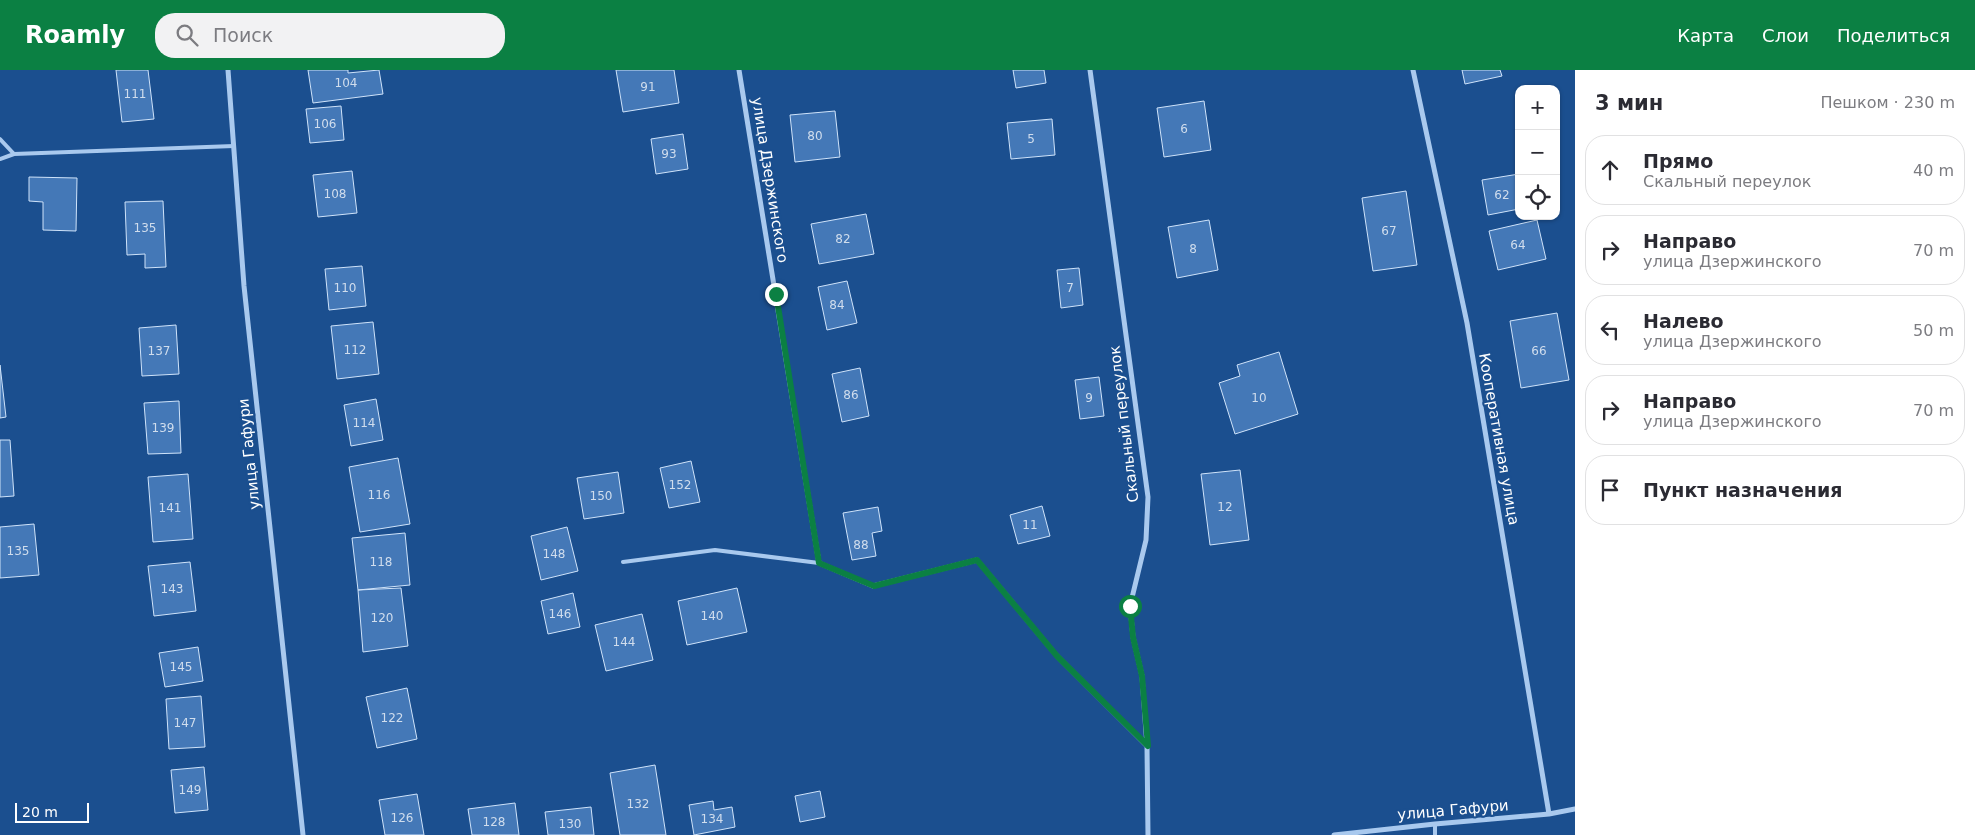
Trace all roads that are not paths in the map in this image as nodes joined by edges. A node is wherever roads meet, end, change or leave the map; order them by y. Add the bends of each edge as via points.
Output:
1 (228, 70) edge
2 (739, 70) edge
3 (1090, 70) edge
4 (1413, 70) edge
5 (0, 139) edge
6 (234, 146) junction
7 (14, 154) junction
8 (0, 159) edge
9 (623, 562) dead end
10 (819, 563) junction
11 (1148, 746) junction
12 (1575, 809) edge
13 (1549, 814) junction
14 (1435, 824) junction
15 (303, 835) edge
16 (1148, 835) edge
17 (1334, 835) edge
18 (1435, 835) edge

1 - 6 street, улица Гафури
2 - 10 street, улица Дзержинского
3 - 11 street, Скальный переулок via 1148,497 1146,540 1130,606 1142,676
4 - 13 street, Кооперативная улица via 1467,323
5 - 7 lane
6 - 7 lane
6 - 15 street, улица Гафури via 244,286
7 - 8 lane
9 - 10 lane via 715,550
10 - 11 street via 874,586 977,560 1057,656
11 - 16 street, Скальный переулок
12 - 13 street, улица Гафури
13 - 14 street, улица Гафури
14 - 17 street, улица Гафури
14 - 18 lane

